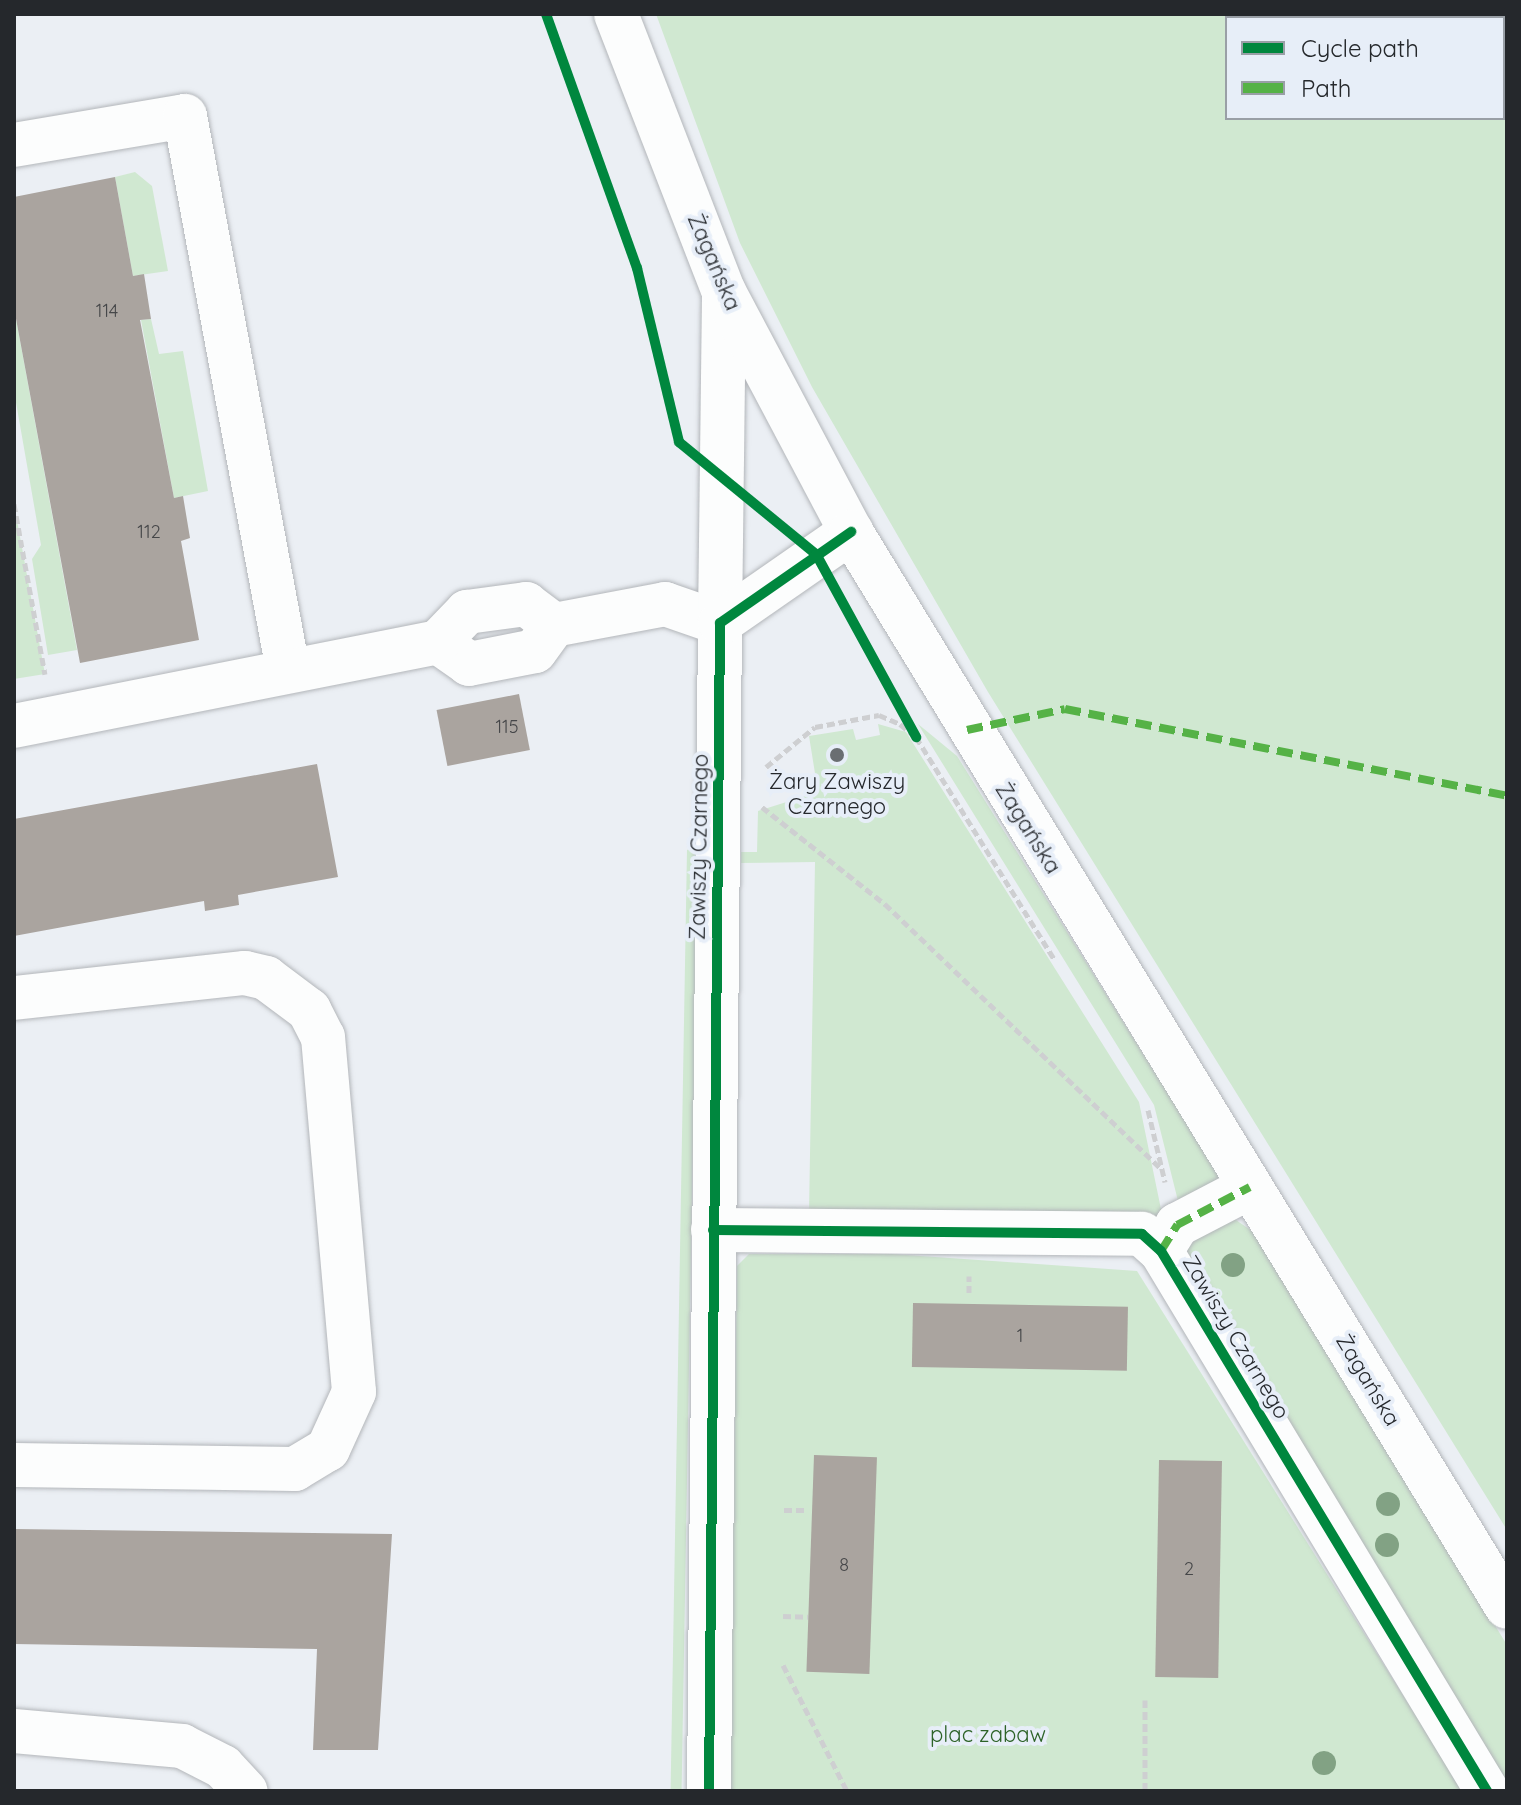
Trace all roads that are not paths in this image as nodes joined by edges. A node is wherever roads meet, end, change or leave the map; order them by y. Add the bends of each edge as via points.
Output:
1 (616, 14) edge
2 (14, 145) edge
3 (724, 292) junction
4 (851, 532) junction
5 (720, 623) junction
6 (288, 670) junction
7 (14, 726) edge
8 (14, 998) edge
9 (1250, 1187) junction
10 (713, 1230) junction
11 (1169, 1238) junction
12 (14, 1465) edge
13 (1507, 1607) edge
14 (14, 1731) edge
15 (245, 1791) edge
16 (709, 1791) edge
17 (1487, 1791) edge

1 - 3 street, Żagańska
2 - 6 street via 185,116
3 - 4 street, Żagańska
3 - 5 street, Zawiszy Czarnego
4 - 5 street
4 - 9 street, Żagańska
5 - 6 street via 665,604 554,625 526,604 467,612 438,642
5 - 10 street, Zawiszy Czarnego
6 - 7 street
8 - 12 street via 245,973 266,978 309,1010 323,1037 354,1392 328,1449 295,1469
9 - 11 street, Zawiszy Czarnego
9 - 13 street, Żagańska
10 - 11 street, Zawiszy Czarnego
10 - 16 street, Zawiszy Czarnego
11 - 17 street, Zawiszy Czarnego
14 - 15 street via 182,1746 223,1767

